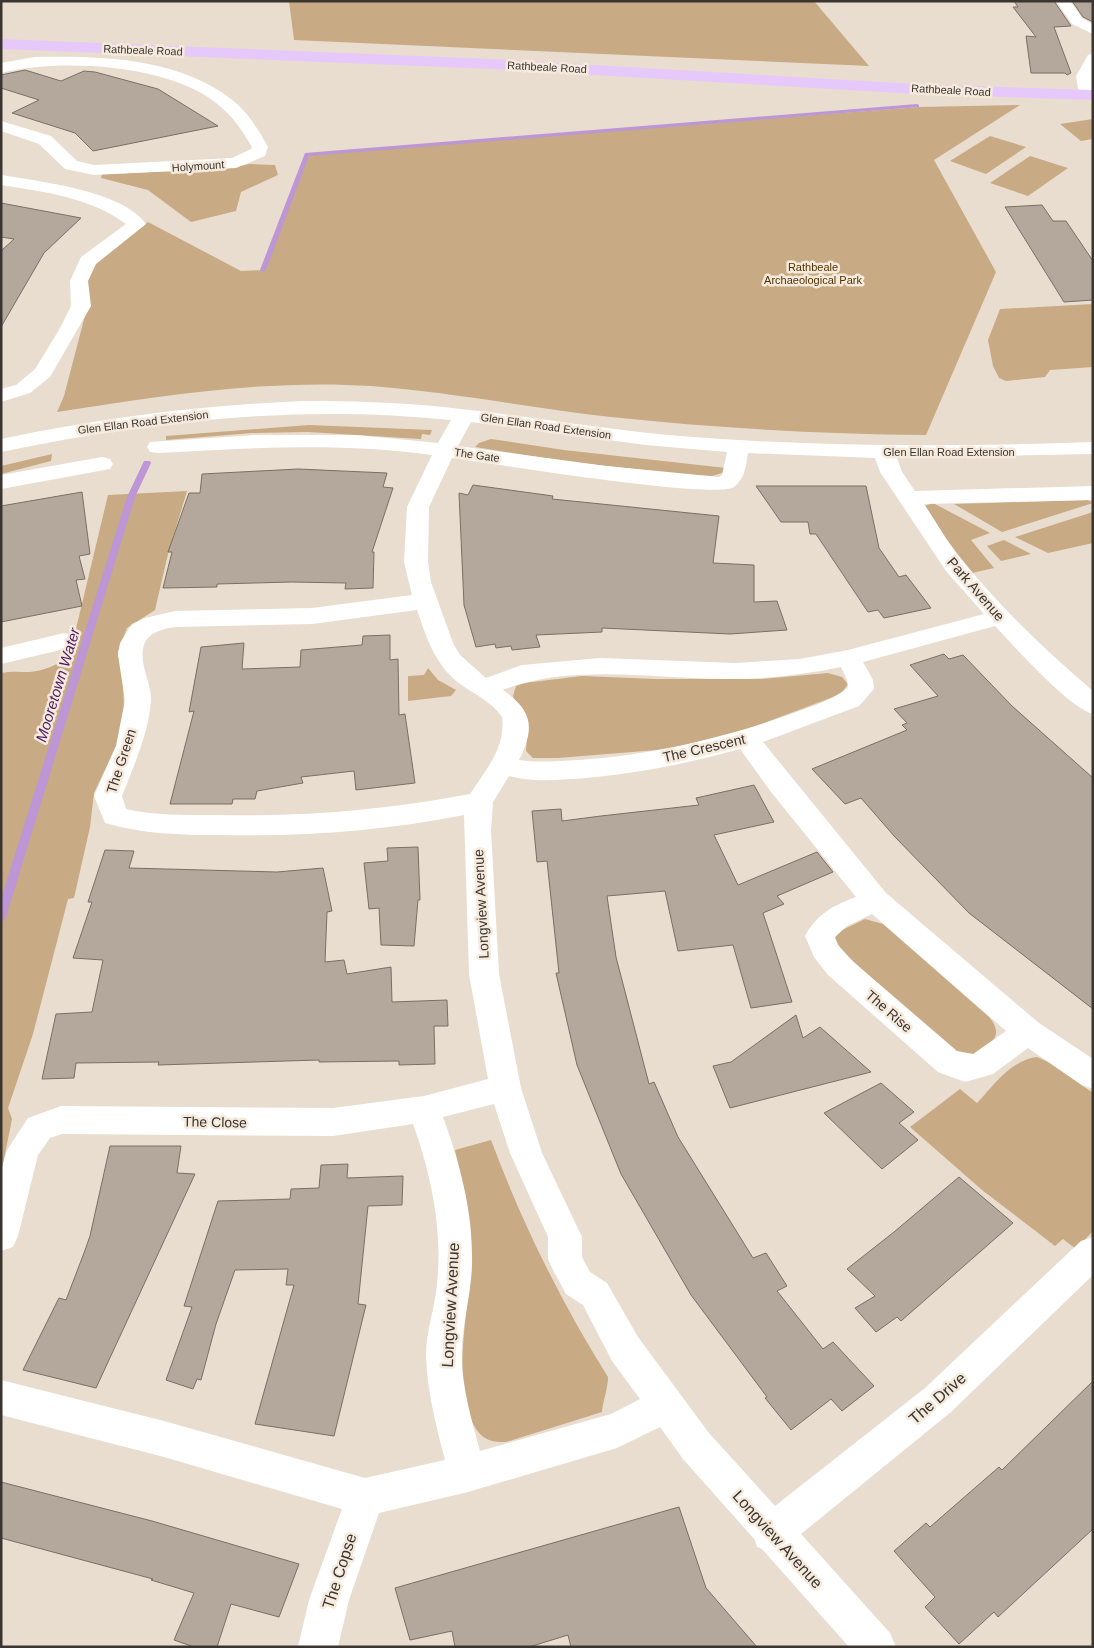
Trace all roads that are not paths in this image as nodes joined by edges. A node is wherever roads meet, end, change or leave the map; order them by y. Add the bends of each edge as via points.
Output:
1 (1063, 1) edge
2 (1093, 30) edge
3 (1, 44) edge
4 (1093, 58) edge
5 (1, 68) edge
6 (1090, 95) edge
7 (1, 126) edge
8 (1, 180) edge
9 (1, 396) edge
10 (464, 415) junction
11 (1, 446) edge
12 (158, 447) dead end
13 (739, 447) junction
14 (1093, 448) edge
15 (445, 450) junction
16 (884, 452) junction
17 (102, 464) dead end
18 (1, 482) edge
19 (1093, 492) edge
20 (908, 498) junction
21 (426, 601) junction
22 (1000, 617) junction
23 (64, 641) dead end
24 (1, 656) edge
25 (848, 658) junction
26 (485, 688) junction
27 (1093, 705) edge
28 (746, 739) junction
29 (503, 764) junction
30 (479, 802) junction
31 (876, 901) junction
32 (1028, 1032) junction
33 (1093, 1076) edge
34 (506, 1088) junction
35 (424, 1109) junction
36 (1, 1236) edge
37 (1093, 1252) edge
38 (1, 1397) edge
39 (665, 1406) junction
40 (468, 1473) junction
41 (365, 1497) junction
42 (771, 1533) junction
43 (318, 1647) edge
44 (876, 1647) edge

1 - 2 street via 1077,21
3 - 6 main road, Rathbeale Road via 493,64 922,89
4 - 6 street via 1084,76
5 - 7 street, Holymount via 25,62 99,62 129,64 178,77 234,107 245,118 260,147 259,152 249,158 218,166 94,170 72,164 45,140
8 - 9 street via 77,195 125,213 137,224 88,261 79,281 81,306 43,373 23,389
10 - 11 street, Glen Ellan Road Extension via 368,408 300,407 235,411 99,426
10 - 13 street, Glen Ellan Road Extension via 627,437
10 - 15 street, Longview Avenue
12 - 15 street, The Gate via 186,452 257,441 356,441
13 - 15 street, The Gate via 732,477 725,483 709,484
13 - 16 street, Glen Ellan Road Extension
14 - 16 street, Glen Ellan Road Extension
15 - 21 street, Longview Avenue via 418,508 416,562
16 - 20 street, Park Avenue via 891,472
17 - 18 street
19 - 20 street
20 - 22 street, Park Avenue via 954,566
21 - 26 street, Longview Avenue via 450,660
21 - 30 street, The Green via 312,616 175,619 154,623 141,630 132,643 130,655 138,700 129,746 108,796 109,805 114,816 130,821 291,826 435,811
22 - 25 street
22 - 27 street, Park Avenue
23 - 24 street
25 - 26 street via 800,667 735,670 600,666 544,670 522,673
25 - 28 street, The Crescent via 860,680 861,689 850,700
26 - 29 street, Longview Avenue via 509,707 516,717 515,742
28 - 29 street, The Crescent via 592,769 517,770
28 - 31 street
29 - 30 street, Longview Avenue
30 - 34 street, Longview Avenue via 477,832 484,974
31 - 32 street
31 - 32 street, The Rise via 825,926 820,936 824,949 839,967 949,1063 962,1065 965,1069 982,1065
32 - 33 street
34 - 35 street, The Close
34 - 39 street, Longview Avenue via 526,1152 565,1237 565,1259 578,1283 596,1294 625,1349
35 - 36 street, The Close via 333,1122 61,1120 39,1128 23,1150
35 - 40 street, Longview Avenue via 448,1188 454,1231 455,1276 444,1352 449,1404
37 - 42 street, The Drive via 938,1400
38 - 41 street via 164,1439
39 - 40 street via 617,1430
39 - 42 street, Longview Avenue
40 - 41 street
41 - 43 street, The Copse via 329,1600
42 - 44 street, Longview Avenue

